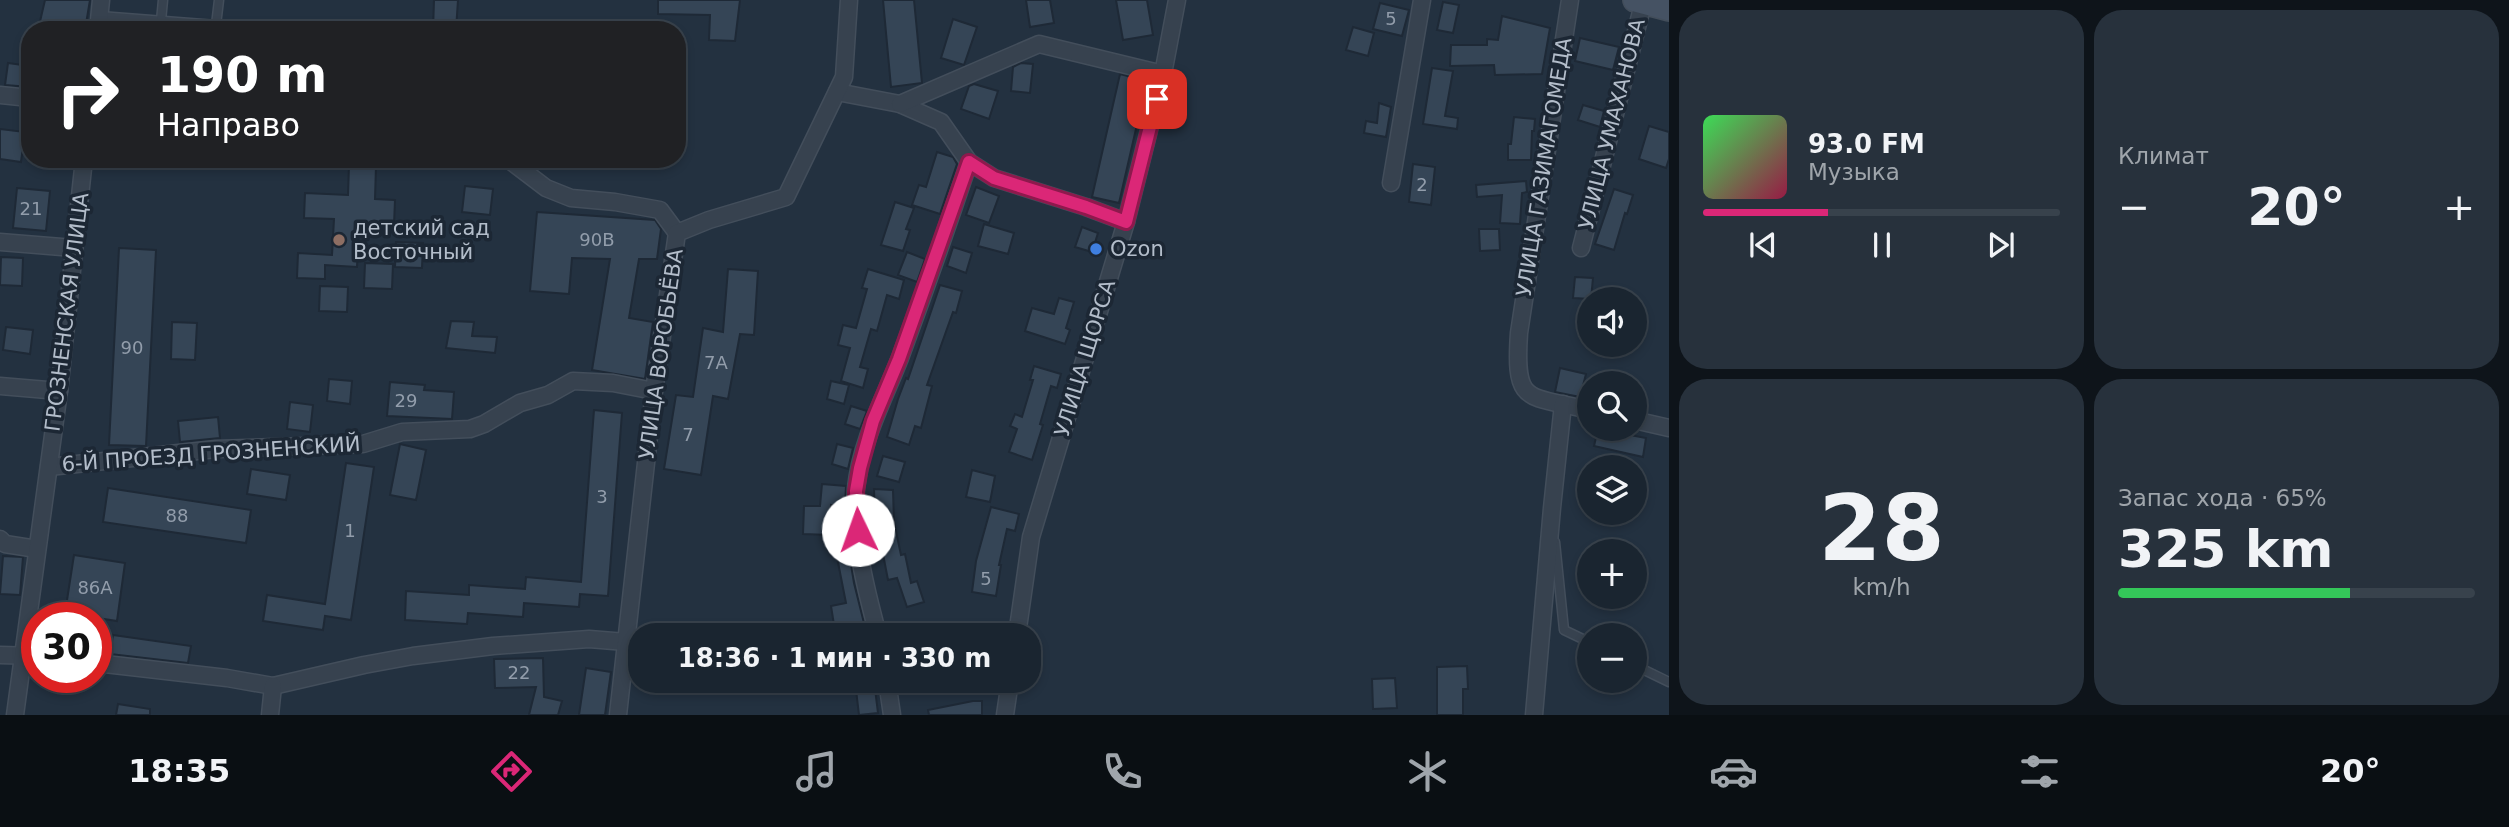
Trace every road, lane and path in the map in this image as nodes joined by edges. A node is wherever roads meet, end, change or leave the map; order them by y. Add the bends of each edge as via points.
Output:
1 (163, 0) edge
2 (219, 0) edge
3 (849, 0) edge
4 (1177, 0) edge
5 (1422, 0) edge
6 (1570, 0) edge
7 (1641, 1) edge
8 (1669, 9) edge
9 (100, 15) edge
10 (161, 21) joint
11 (216, 21) edge
12 (1163, 74) junction
13 (837, 92) junction
14 (0, 95) edge
15 (21, 97) edge
16 (900, 104) junction
17 (969, 162) junction
18 (83, 168) edge
19 (520, 168) edge
20 (1391, 183) dead end
21 (1126, 222) junction
22 (677, 233) junction
23 (0, 242) edge
24 (74, 248) junction
25 (1581, 248) dead end
26 (0, 386) edge
27 (59, 391) junction
28 (654, 391) junction
29 (1563, 404) junction
30 (1577, 407) edge
31 (1647, 423) edge
32 (1669, 428) edge
33 (49, 467) junction
34 (1552, 508) junction
35 (0, 538) edge
36 (37, 549) junction
37 (34, 602) edge
38 (875, 623) edge
39 (1019, 623) edge
40 (1577, 636) edge
41 (626, 642) junction
42 (0, 655) edge
43 (21, 655) edge
44 (112, 665) edge
45 (1647, 671) edge
46 (1669, 682) edge
47 (273, 686) junction
48 (21, 691) edge
49 (888, 693) edge
50 (1008, 693) edge
51 (15, 715) edge
52 (270, 715) edge
53 (618, 715) edge
54 (891, 715) edge
55 (1005, 715) edge
56 (1534, 715) edge

1 - 10 lane
2 - 11 lane
3 - 13 street, УЛИЦА ВОРОБЬЁВА via 844,77
4 - 12 street, УЛИЦА ЩОРСА
5 - 20 street
6 - 29 street, УЛИЦА ГАЗИМАГОМЕДА via 1519,333 1518,371 1522,388 1535,398
7 - 8 street
7 - 25 street, УЛИЦА УМАХАНОВА
9 - 10 lane
12 - 16 street via 1039,44
12 - 21 street, УЛИЦА ЩОРСА
13 - 16 street
13 - 22 street, УЛИЦА ВОРОБЬЁВА via 786,197
14 - 15 street
16 - 17 street via 941,122
17 - 21 street via 994,178
17 - 38 street via 873,421 860,468 856,491 862,569
18 - 24 street, ГРОЗНЕНСКАЯ УЛИЦА
19 - 22 street via 546,188 571,198 660,210
21 - 39 street, УЛИЦА ЩОРСА via 1031,537
22 - 28 street, УЛИЦА ВОРОБЬЁВА
23 - 24 street
24 - 27 street, ГРОЗНЕНСКАЯ УЛИЦА
26 - 27 street
27 - 33 street, ГРОЗНЕНСКАЯ УЛИЦА
28 - 33 street, 6-Й ПРОЕЗД ГРОЗНЕНСКИЙ via 573,381 470,429 402,432 363,444 216,449
28 - 41 street, УЛИЦА ВОРОБЬЁВА
29 - 30 street
29 - 34 street
31 - 32 street
33 - 36 street, ГРОЗНЕНСКАЯ УЛИЦА
34 - 40 lane via 1564,630
34 - 56 street
35 - 36 street via 5,544
36 - 37 street, ГРОЗНЕНСКАЯ УЛИЦА
41 - 47 street via 589,639 412,656
41 - 53 street, УЛИЦА ВОРОБЬЁВА
42 - 43 street
44 - 47 street
45 - 46 lane
47 - 52 street
48 - 51 street, ГРОЗНЕНСКАЯ УЛИЦА
49 - 54 street
50 - 55 street

